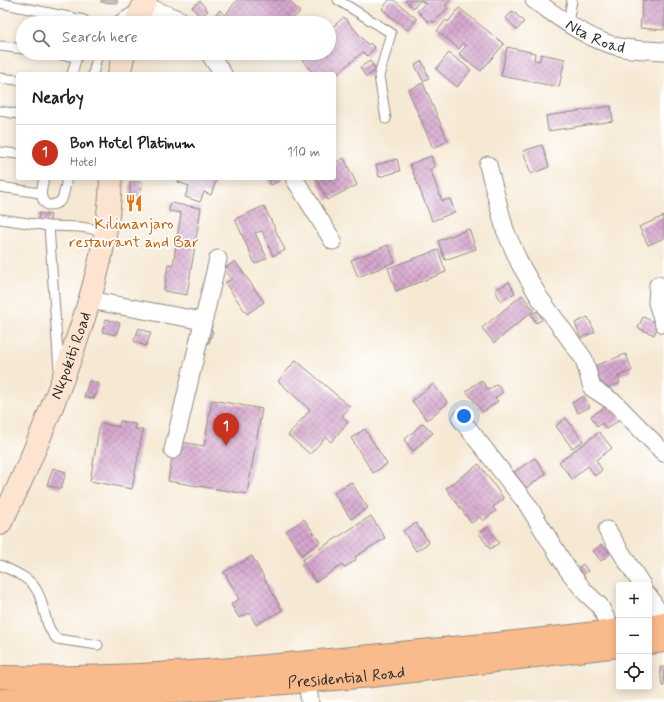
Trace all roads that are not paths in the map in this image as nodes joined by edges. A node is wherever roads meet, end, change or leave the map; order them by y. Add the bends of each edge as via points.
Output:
1 (338, 0) edge
2 (534, 0) edge
3 (572, 0) edge
4 (0, 3) edge
5 (141, 9) edge
6 (64, 16) edge
7 (128, 16) edge
8 (166, 16) edge
9 (568, 23) junction
10 (0, 46) edge
11 (16, 48) edge
12 (664, 51) edge
13 (76, 60) edge
14 (96, 60) edge
15 (122, 60) edge
16 (214, 60) edge
17 (73, 72) edge
18 (93, 72) edge
19 (119, 72) edge
20 (222, 72) edge
21 (0, 78) edge
22 (16, 80) edge
23 (0, 111) edge
24 (16, 114) edge
25 (386, 119) dead end
26 (0, 152) edge
27 (16, 154) edge
28 (488, 165) dead end
29 (43, 180) edge
30 (66, 180) edge
31 (111, 180) edge
32 (295, 180) edge
33 (0, 187) edge
34 (40, 193) junction
35 (0, 219) edge
36 (50, 226) junction
37 (105, 231) junction
38 (333, 241) dead end
39 (218, 259) dead end
40 (658, 285) dead end
41 (89, 300) junction
42 (203, 321) junction
43 (664, 324) edge
44 (60, 385) junction
45 (461, 419) dead end
46 (173, 450) dead end
47 (664, 453) edge
48 (0, 524) edge
49 (607, 530) dead end
50 (0, 565) edge
51 (640, 582) edge
52 (652, 607) edge
53 (616, 634) edge
54 (659, 634) edge
55 (616, 636) edge
56 (98, 645) dead end
57 (463, 656) junction
58 (0, 677) edge
59 (308, 692) edge
60 (0, 700) edge

1 - 25 lane via 391,33 378,76
2 - 9 street, Nta Road
3 - 9 lane
4 - 6 lane
5 - 7 lane
5 - 8 street
9 - 12 street, Nta Road via 597,40 623,48
10 - 11 lane
13 - 17 lane
14 - 18 lane
15 - 19 main road
16 - 20 street
21 - 22 lane
23 - 24 lane
26 - 27 lane
28 - 47 street via 505,230 520,264 539,297 584,359 592,388 615,403
29 - 34 lane
30 - 34 lane via 61,201 56,205 47,205 42,201
31 - 37 main road, Nkpokiti Road
32 - 38 street
33 - 34 lane
35 - 36 lane
36 - 37 lane
36 - 44 lane
37 - 41 main road, Nkpokiti Road
39 - 42 street
40 - 43 street via 657,303
41 - 42 street
41 - 44 main road, Nkpokiti Road
42 - 46 street
44 - 48 main road, Nkpokiti Road via 19,488
45 - 53 street via 527,504 568,570 600,606
49 - 51 street
50 - 56 lane via 28,580 36,588 49,629 57,639
52 - 54 street
55 - 57 main road, Presidential Road
57 - 58 main road, Presidential Road via 317,662 158,673 46,678
57 - 59 main road, Presidential Road
59 - 60 main road, Presidential Road via 213,689

